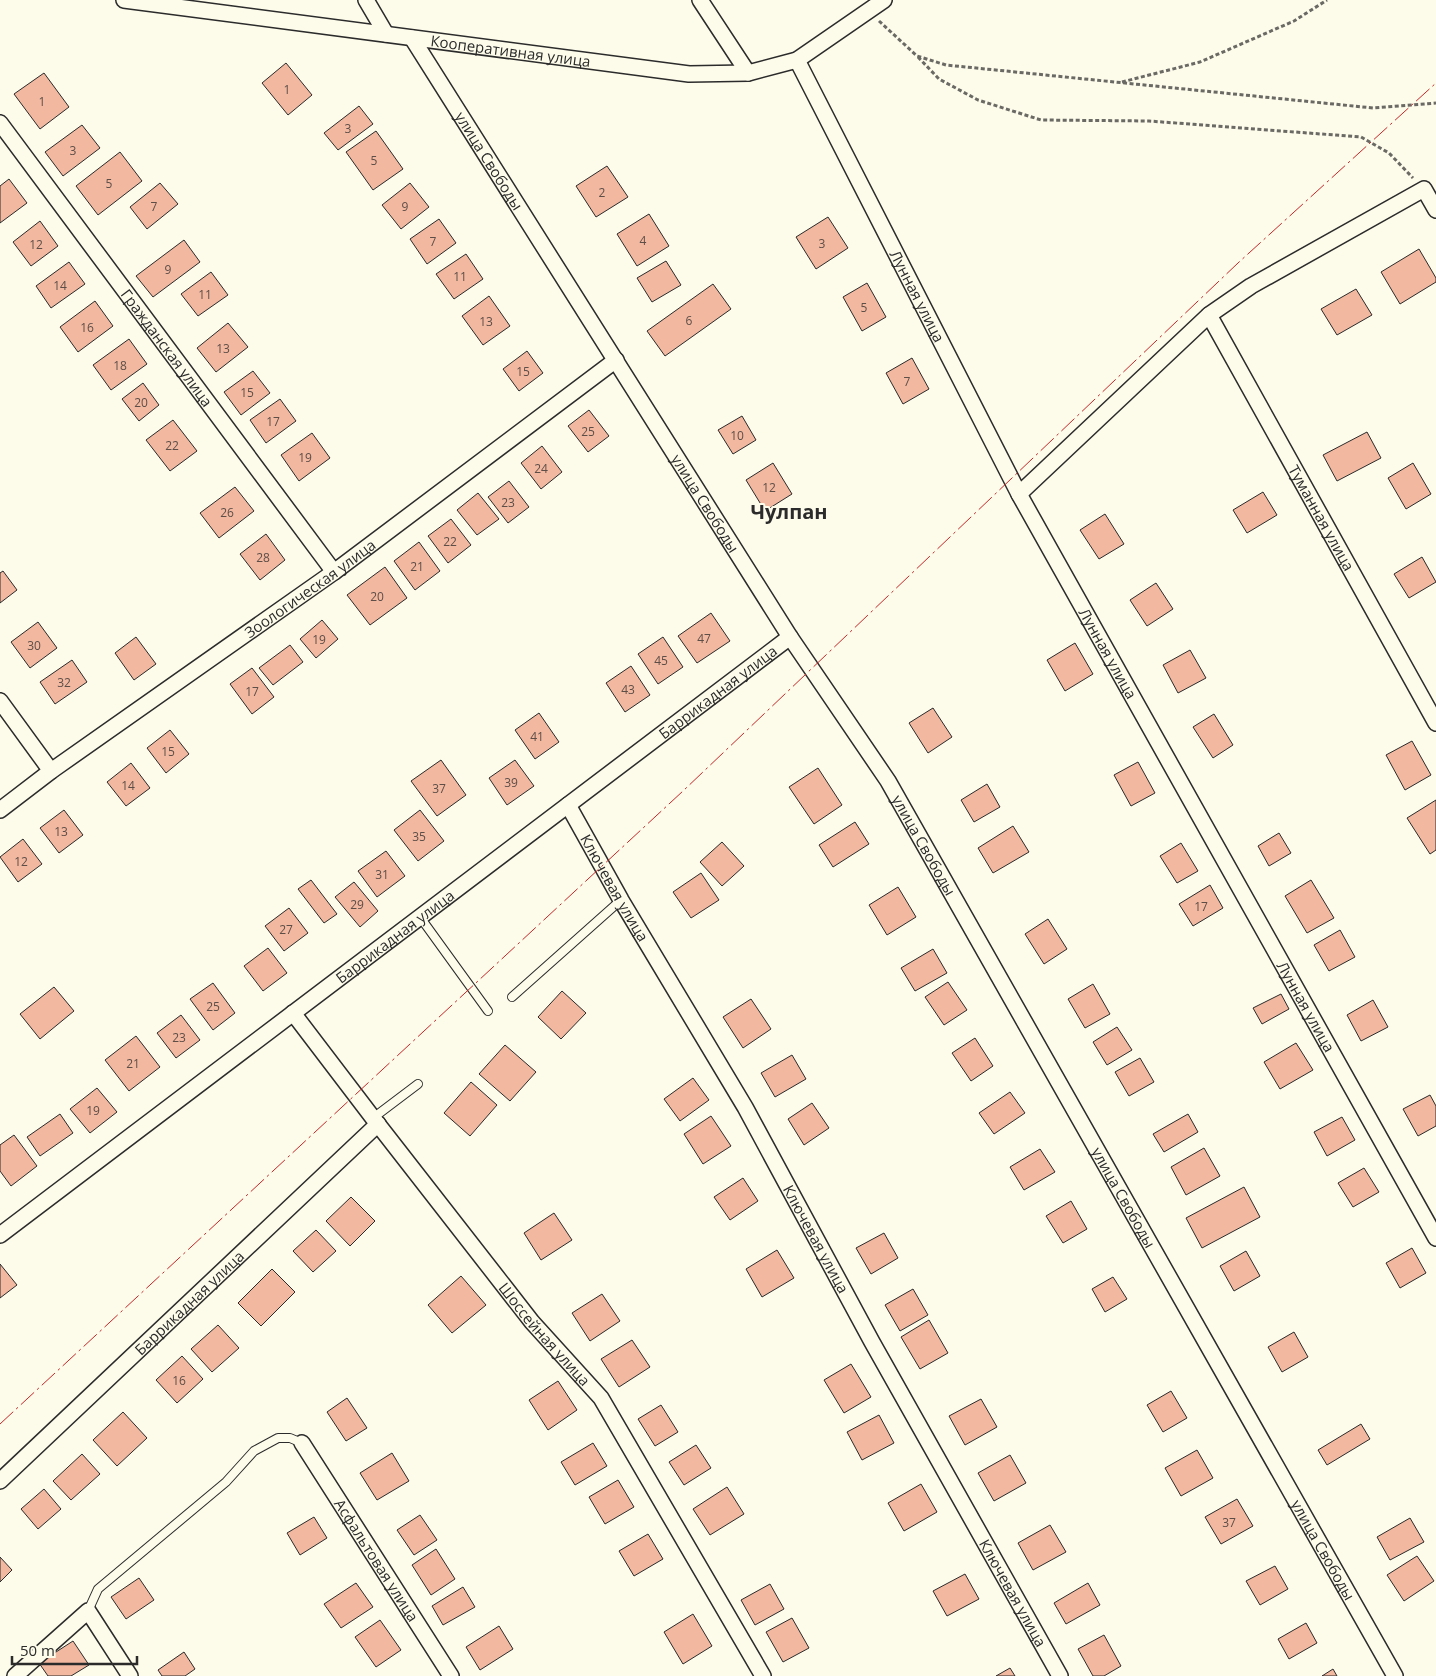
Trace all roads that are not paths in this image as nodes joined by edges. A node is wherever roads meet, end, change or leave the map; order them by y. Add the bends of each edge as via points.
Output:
1 (124, 0) edge
2 (366, 0) edge
3 (700, 0) edge
4 (878, 3) edge
5 (386, 34) junction
6 (412, 38) junction
7 (797, 60) junction
8 (748, 73) junction
9 (0, 123) edge
10 (1436, 210) edge
11 (1208, 315) junction
12 (616, 360) junction
13 (1019, 494) junction
14 (334, 572) junction
15 (790, 637) junction
16 (0, 701) edge
17 (1436, 722) edge
18 (51, 771) junction
19 (568, 805) junction
20 (0, 810) edge
21 (621, 900) junction
22 (420, 917) junction
23 (512, 997) dead end
24 (488, 1011) dead end
25 (293, 1013) junction
26 (418, 1084) dead end
27 (376, 1121) junction
28 (0, 1235) edge
29 (1436, 1238) edge
30 (302, 1443) joint
31 (0, 1481) edge
32 (88, 1611) junction
33 (15, 1676) edge
34 (130, 1676) edge
35 (451, 1676) edge
36 (763, 1676) edge
37 (1060, 1676) edge
38 (1396, 1676) edge

1 - 5 street, Кооперативная улица
2 - 5 street
3 - 8 street
4 - 7 street, Кооперативная улица
5 - 6 street, Кооперативная улица
6 - 8 street, Кооперативная улица via 689,74
6 - 12 street, улица Свободы
7 - 8 street, Кооперативная улица
7 - 13 street, Лунная улица
9 - 14 street, Гражданская улица
10 - 11 street via 1424,189 1250,286
11 - 13 street
11 - 17 street, Туманная улица
12 - 14 street, Зоологическая улица
12 - 15 street, улица Свободы
13 - 29 street, Лунная улица
14 - 18 street, Зоологическая улица
15 - 19 street, Баррикадная улица
15 - 38 street, улица Свободы via 888,781
16 - 18 street
18 - 20 street, Зоологическая улица
19 - 21 street, Ключевая улица
19 - 22 street, Баррикадная улица
21 - 23 lane
21 - 37 street, Ключевая улица via 746,1107 872,1342
22 - 24 lane
22 - 25 street, Баррикадная улица
25 - 27 street, Шоссейная улица
25 - 28 street, Баррикадная улица
26 - 27 lane
27 - 31 street, Баррикадная улица
27 - 36 street, Шоссейная улица via 532,1322 601,1398
30 - 32 lane via 278,1438 254,1451 226,1482 98,1589
30 - 35 street, Асфальтовая улица
32 - 33 street
32 - 34 street

